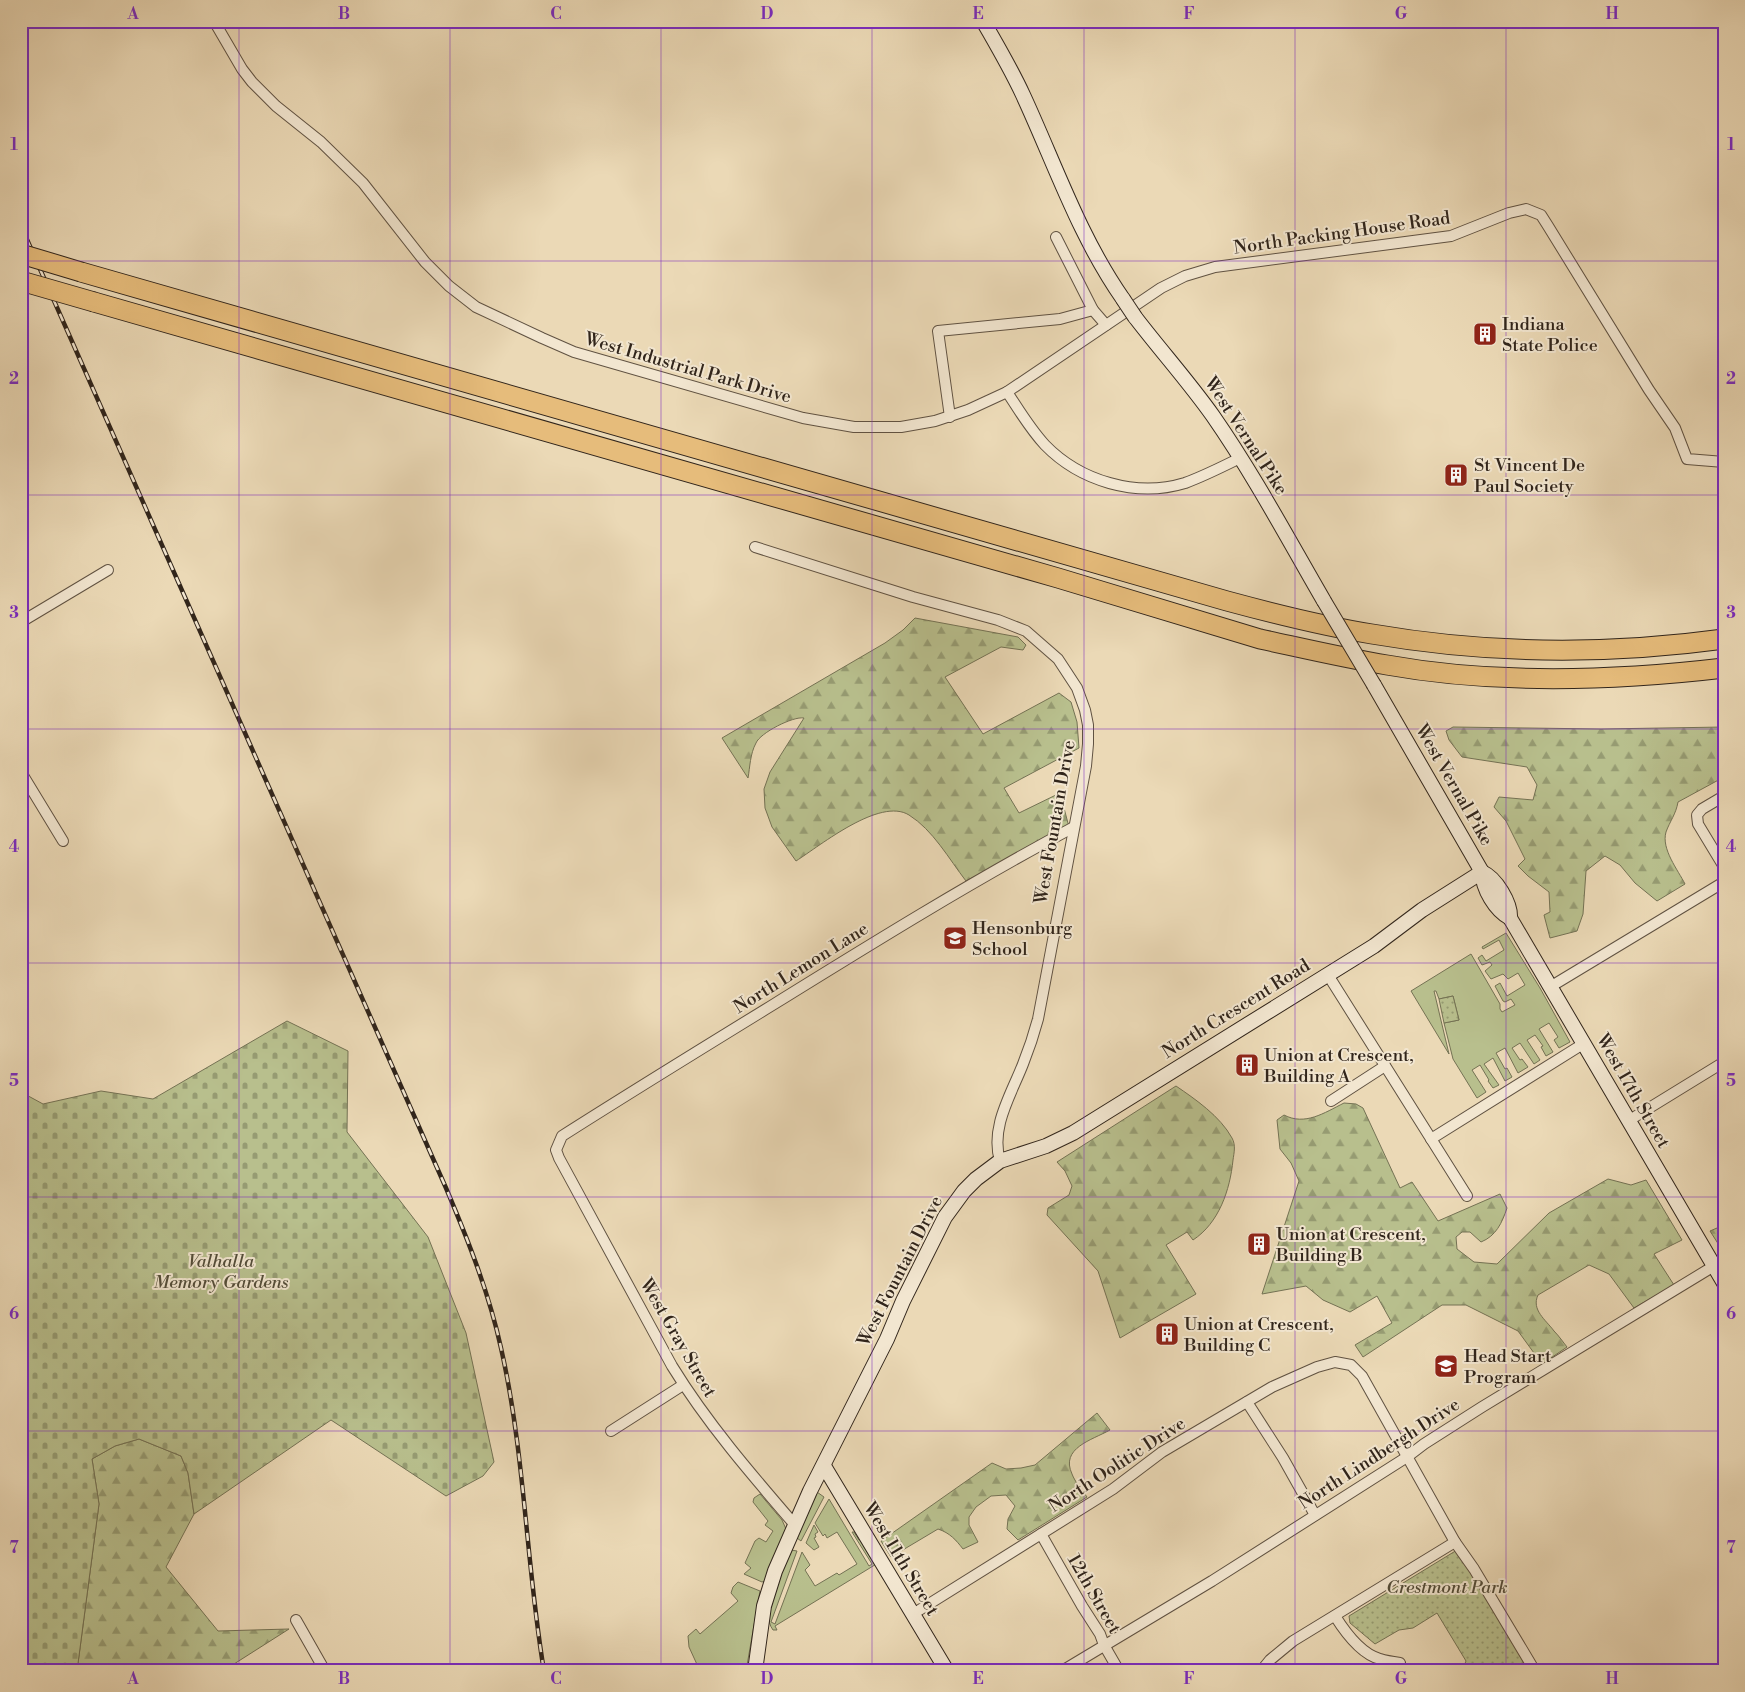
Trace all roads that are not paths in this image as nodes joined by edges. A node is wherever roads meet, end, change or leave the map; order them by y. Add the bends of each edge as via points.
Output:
1 (214, 21) edge
2 (983, 21) edge
3 (1056, 237) dead end
4 (21, 254) edge
5 (21, 281) edge
6 (1093, 310) junction
7 (1106, 325) junction
8 (1007, 392) junction
9 (950, 417) junction
10 (1240, 458) junction
11 (1724, 462) edge
12 (756, 547) dead end
13 (108, 570) dead end
14 (21, 622) edge
15 (1724, 640) edge
16 (1724, 668) edge
17 (21, 772) edge
18 (1724, 796) edge
19 (1074, 826) junction
20 (63, 842) dead end
21 (1720, 852) edge
22 (1724, 867) edge
23 (1482, 872) junction
24 (1724, 882) edge
25 (1328, 974) junction
26 (1550, 987) junction
27 (1583, 1044) junction
28 (1724, 1062) edge
29 (1385, 1066) junction
30 (1331, 1101) dead end
31 (1628, 1121) junction
32 (1431, 1139) junction
33 (556, 1150) joint
34 (1000, 1162) junction
35 (1466, 1196) dead end
36 (1714, 1266) junction
37 (1724, 1283) edge
38 (684, 1385) junction
39 (1247, 1402) junction
40 (611, 1431) dead end
41 (1407, 1457) junction
42 (824, 1466) junction
43 (1315, 1515) junction
44 (795, 1525) junction
45 (1041, 1534) junction
46 (1455, 1542) junction
47 (913, 1614) junction
48 (1335, 1616) junction
49 (296, 1620) dead end
50 (1104, 1645) junction
51 (1400, 1662) dead end
52 (325, 1671) edge
53 (755, 1671) edge
54 (947, 1671) edge
55 (1062, 1671) edge
56 (1119, 1671) edge
57 (1261, 1671) edge
58 (1534, 1671) edge

1 - 9 street, West Industrial Park Drive via 252,82 344,164 383,207 425,262 448,286 476,307 574,352 818,421 854,427 901,427
2 - 10 main road, West Vernal Pike, bridge via 1024,96 1099,262
3 - 6 street
4 - 15 highway, bridge via 1199,593 1362,633 1498,649 1562,651
5 - 16 highway, bridge via 1260,639 1388,666 1510,678 1664,675
6 - 7 street
6 - 9 street via 1060,319 938,331
7 - 8 street, North Packing House Road
7 - 11 street, North Packing House Road via 1161,288 1195,272 1452,236 1526,209 1541,215 1675,428 1687,459
8 - 9 street, West Industrial Park Drive
8 - 10 street via 1035,432 1058,457 1089,476 1114,484 1147,488 1173,486
10 - 23 main road, West Vernal Pike, bridge
12 - 19 street, West Fountain Drive via 1014,626 1046,647 1072,679 1083,703 1088,725 1088,756
13 - 14 street
17 - 20 street
18 - 21 street via 1697,815 1698,824
19 - 33 street, North Lemon Lane via 971,884 672,1066 562,1136
19 - 34 street, West Fountain Drive via 1038,1019 1001,1116 997,1143
21 - 22 street
23 - 25 main road, North Crescent Road
23 - 26 main road, West 17th Street via 1488,891 1500,911 1510,918
24 - 26 street
25 - 29 street
25 - 34 main road, North Crescent Road via 1064,1138
26 - 27 main road, West 17th Street
27 - 31 main road, West 17th Street
27 - 32 street
28 - 31 street
29 - 30 street
29 - 32 street
31 - 36 main road, West 17th Street
32 - 35 street
33 - 38 street, West Gray Street
34 - 42 main road, West Fountain Drive via 964,1191 945,1217
36 - 37 main road, West 17th Street
36 - 41 street, North Lindbergh Drive via 1490,1402
38 - 40 street
38 - 44 street, West Gray Street via 724,1441
39 - 41 street, North Oolitic Drive via 1272,1386 1317,1367 1335,1362 1347,1363 1362,1376
39 - 43 street
39 - 45 street, North Oolitic Drive via 1162,1452 1113,1489
41 - 43 street, North Lindbergh Drive
41 - 46 street
42 - 44 main road, West Fountain Drive
42 - 47 main road, West 11th Street
43 - 50 street, North Lindbergh Drive
44 - 53 main road, West Fountain Drive via 764,1606
45 - 47 street, North Oolitic Drive
45 - 50 street, 12th Street
46 - 48 street
46 - 58 street
47 - 54 main road, West 11th Street
48 - 51 street via 1366,1651 1379,1659
48 - 57 street via 1285,1647
49 - 52 street
50 - 55 street, North Lindbergh Drive
50 - 56 street, 12th Street

